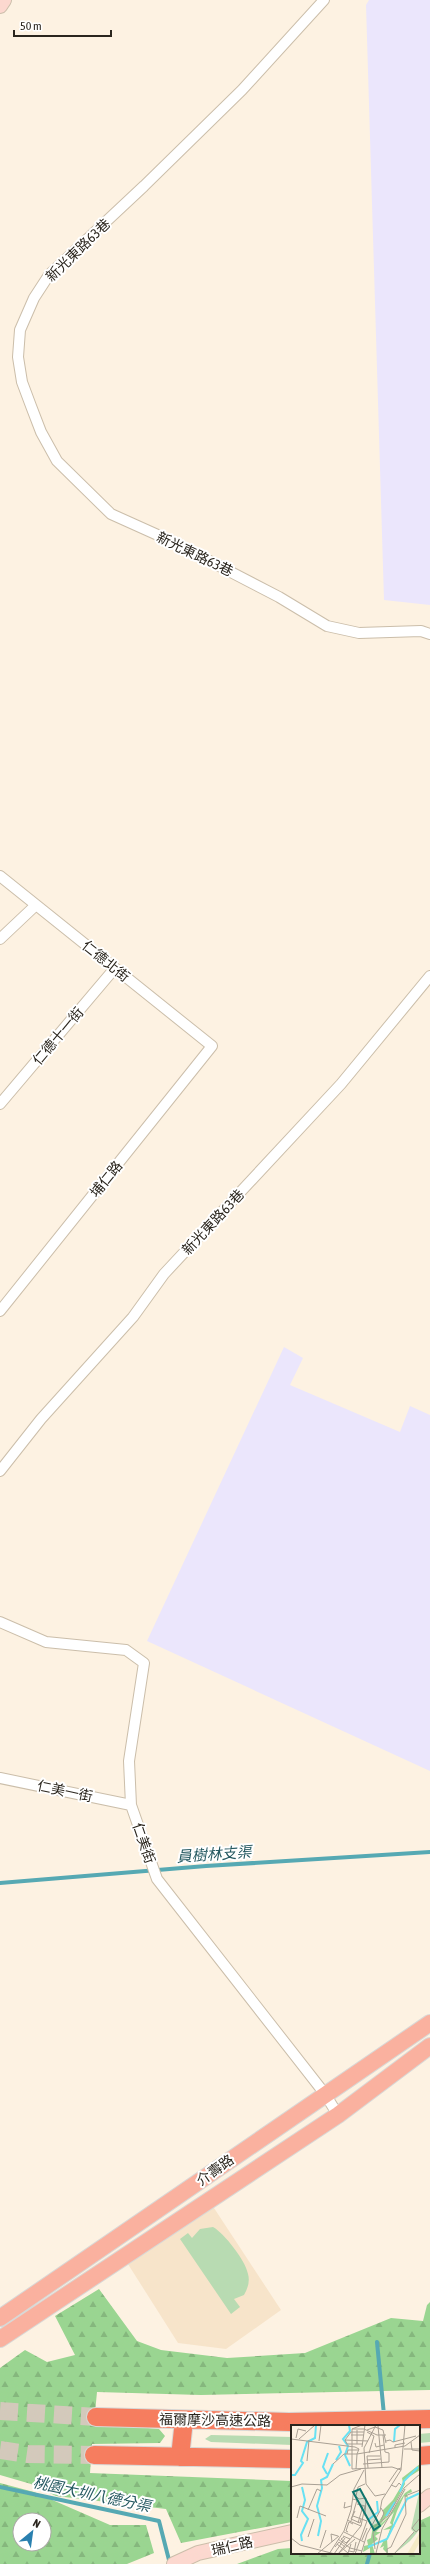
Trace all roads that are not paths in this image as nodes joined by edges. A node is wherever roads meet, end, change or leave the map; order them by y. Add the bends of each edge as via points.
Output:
1 (4, 0) edge
2 (324, 0) edge
3 (0, 6) edge
4 (430, 634) edge
5 (0, 876) edge
6 (36, 905) junction
7 (0, 939) edge
8 (115, 968) junction
9 (430, 976) edge
10 (212, 1046) joint
11 (0, 1104) edge
12 (0, 1311) edge
13 (0, 1472) edge
14 (0, 1622) edge
15 (0, 1778) edge
16 (131, 1805) junction
17 (430, 2023) edge
18 (430, 2046) edge
19 (325, 2094) junction
20 (338, 2115) junction
21 (0, 2318) edge
22 (0, 2339) edge
23 (96, 2417) tunnel mouth
24 (430, 2419) edge
25 (184, 2420) junction
26 (94, 2455) tunnel mouth
27 (430, 2455) edge
28 (420, 2456) edge
29 (180, 2457) junction
30 (291, 2459) edge
31 (430, 2496) edge
32 (420, 2504) edge
33 (291, 2532) edge
34 (174, 2564) edge

1 - 3 street
2 - 4 street, 新光東路63巷 via 242,90 49,274 34,298 20,330 18,357 22,382 41,432 57,461 111,514 171,541 279,597 327,626 359,633 421,631
5 - 6 street, 仁德北街
6 - 7 street
6 - 8 street, 仁德北街
8 - 10 street, 仁德北街
8 - 11 street, 仁德十一街
9 - 13 street, 新光東路63巷 via 341,1084 164,1274 133,1317 41,1419
10 - 12 street, 埔仁路
14 - 16 street, 仁美街 via 46,1642 126,1650 144,1662 129,1761
15 - 16 street, 仁美一街
16 - 19 street, 仁美街 via 156,1876
17 - 19 main road, 介壽路
18 - 20 main road, 介壽路
19 - 20 street, 仁美街
19 - 21 main road, 介壽路
20 - 22 main road, 介壽路
23 - 25 highway, 福爾摩沙高速公路
24 - 25 highway, 福爾摩沙高速公路
25 - 29 highway
26 - 29 highway
27 - 28 highway
29 - 30 highway
31 - 32 street
33 - 34 street, 瑞仁路 via 198,2553

